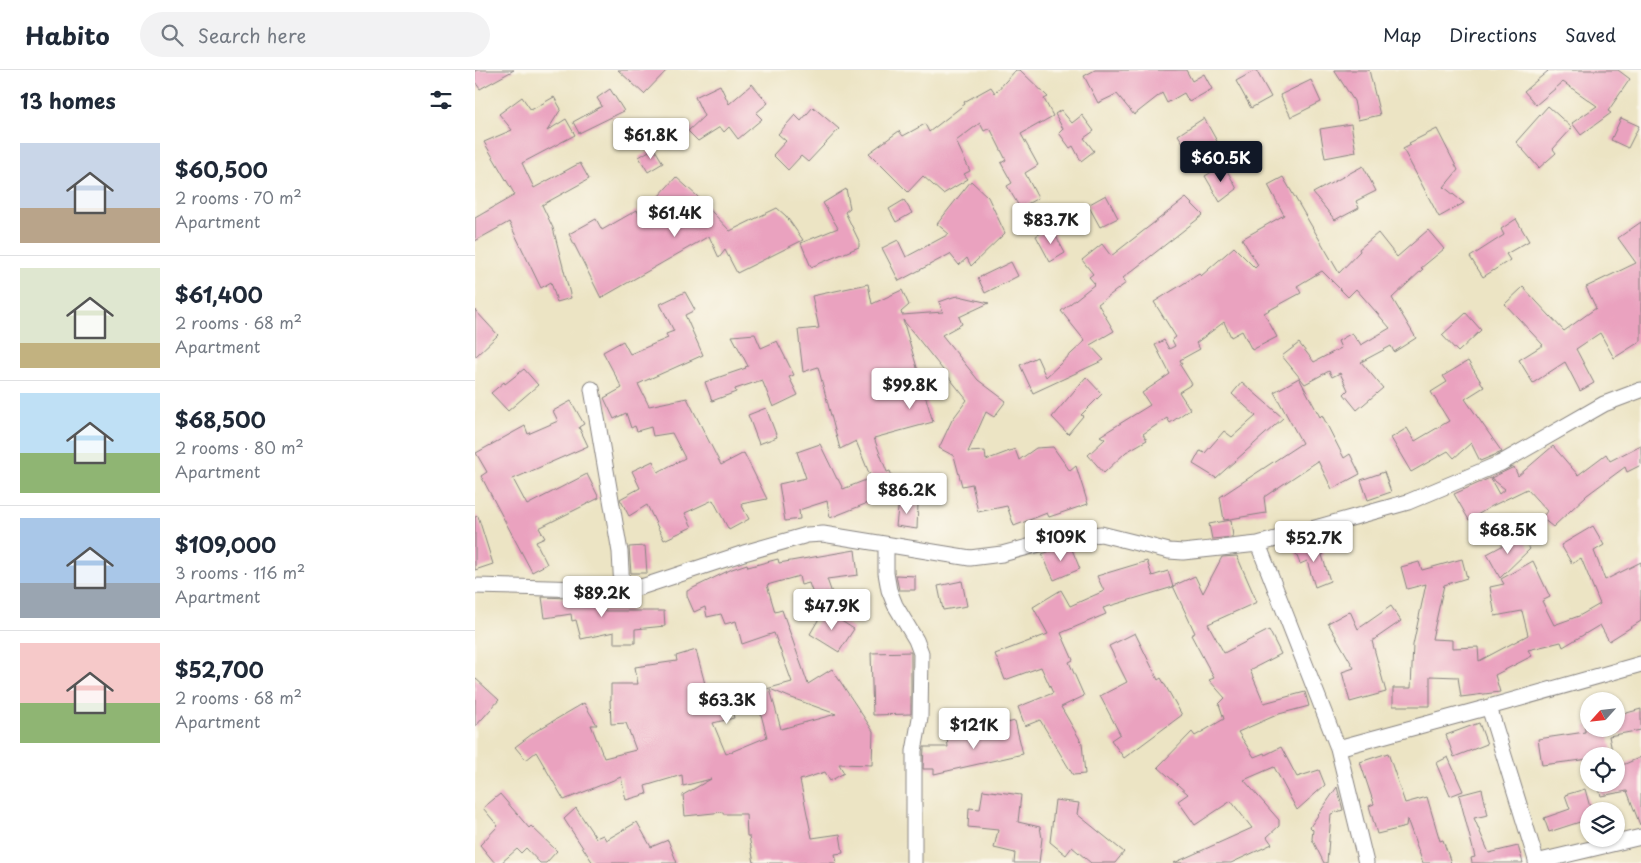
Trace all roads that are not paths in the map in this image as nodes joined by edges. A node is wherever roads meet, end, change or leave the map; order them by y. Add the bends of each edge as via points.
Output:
1 (592, 389) dead end
2 (1641, 390) edge
3 (1258, 544) junction
4 (886, 545) junction
5 (475, 586) edge
6 (621, 590) junction
7 (1641, 664) edge
8 (1489, 707) junction
9 (1338, 748) junction
10 (1641, 837) edge
11 (914, 863) edge
12 (1366, 863) edge
13 (1537, 863) edge

1 - 6 street via 620,552
2 - 3 street via 1604,404 1501,463 1408,502
3 - 4 street via 1169,552 1101,534 1058,539 1003,554 970,558
3 - 9 street
4 - 6 street via 823,534 807,535 641,587
4 - 11 street via 889,590 921,653 920,718 915,752
5 - 6 street
7 - 8 street
8 - 9 street
8 - 13 street
9 - 12 street
10 - 13 street

